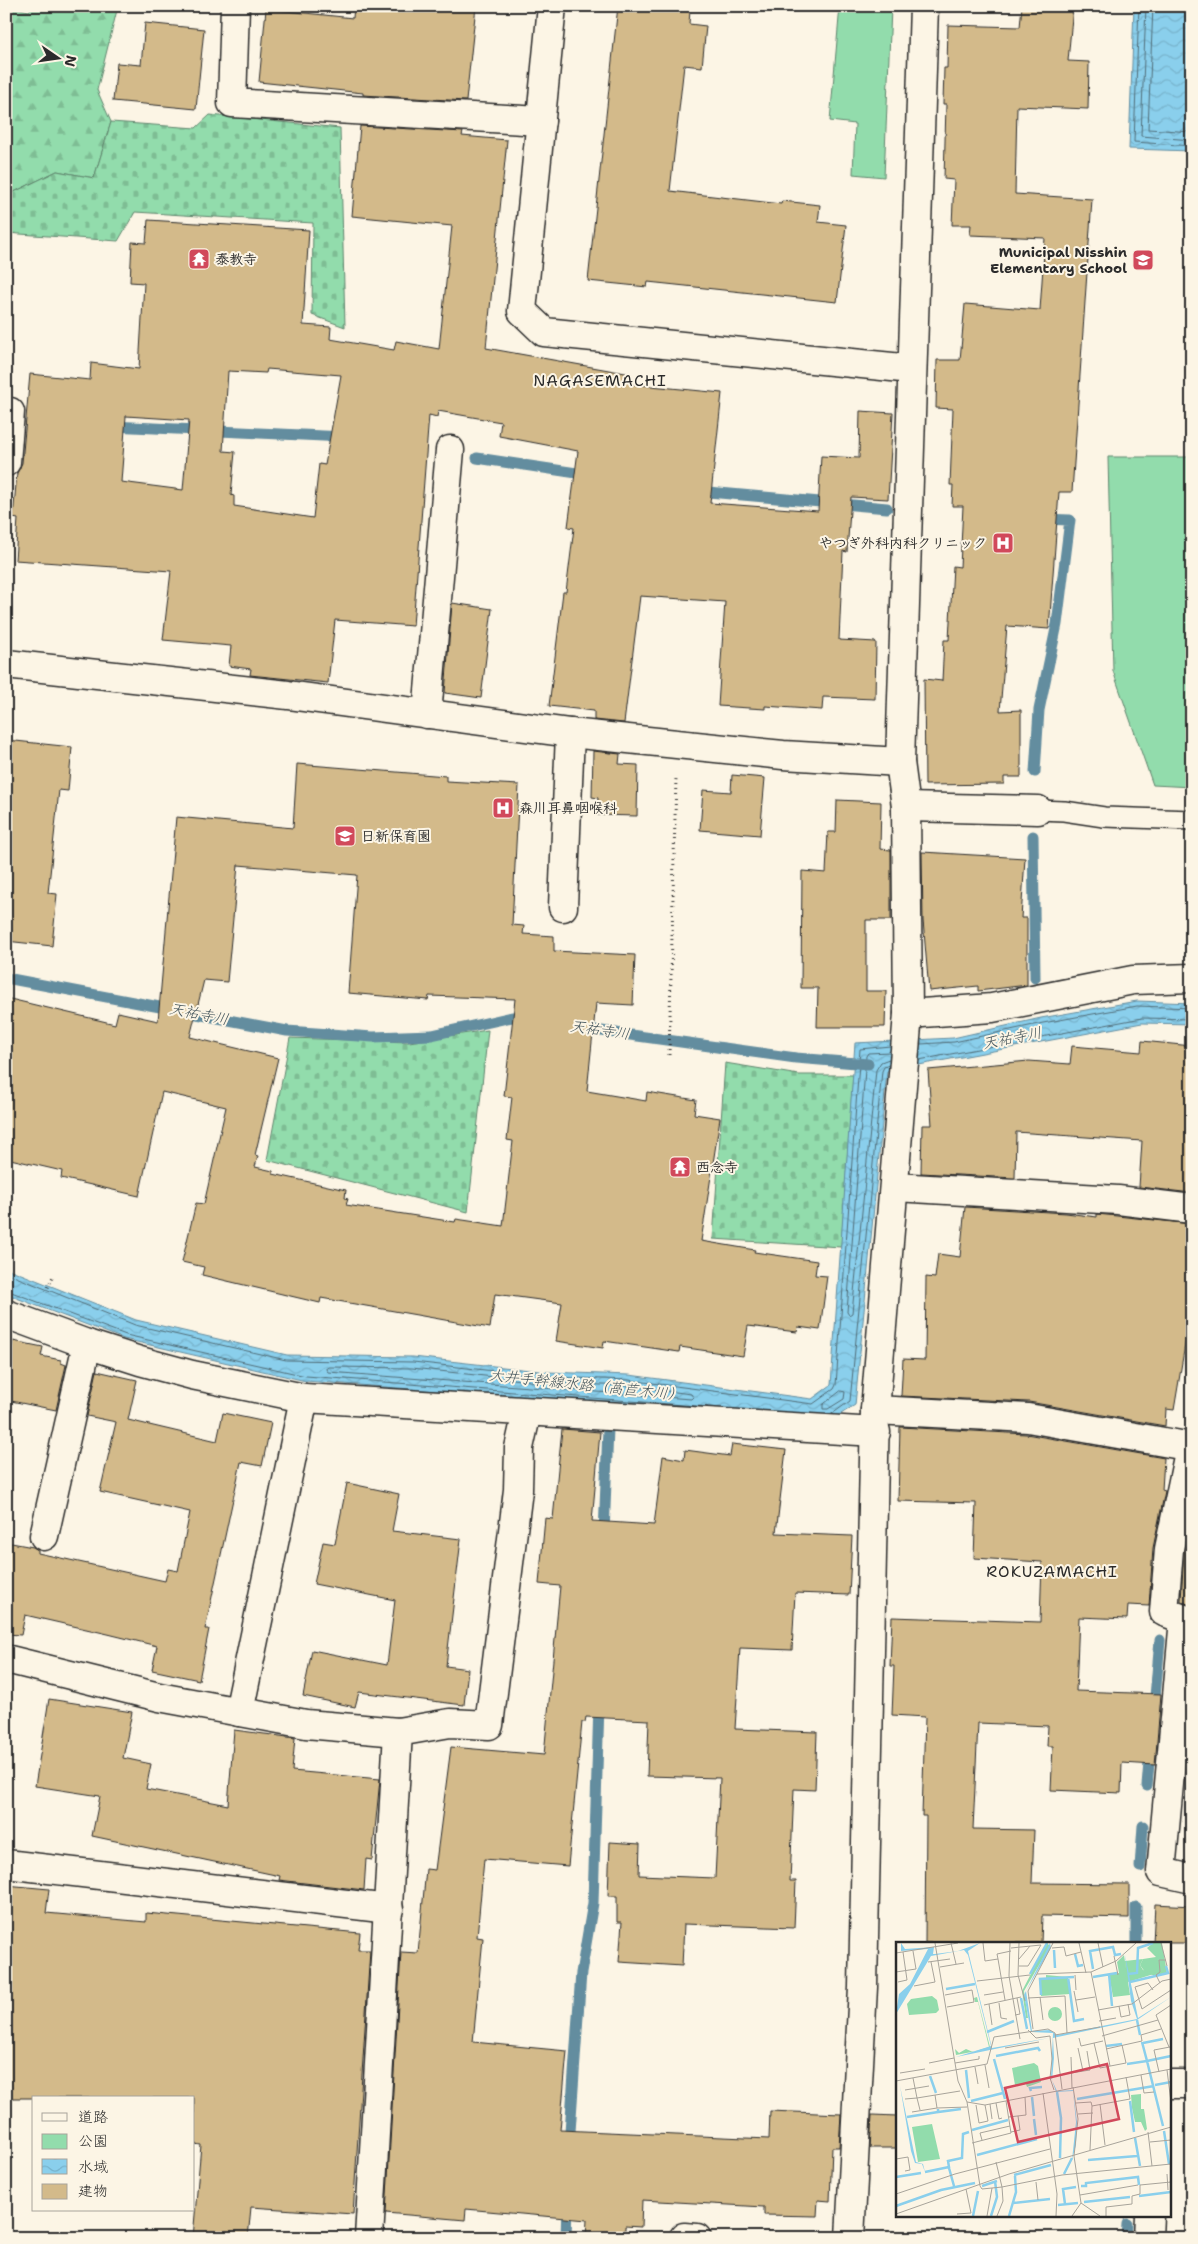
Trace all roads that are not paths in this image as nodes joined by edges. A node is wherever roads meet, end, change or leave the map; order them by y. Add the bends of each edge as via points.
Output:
1 (235, 6) edge
2 (552, 6) edge
3 (924, 6) edge
4 (541, 121) junction
5 (912, 368) junction
6 (9, 417) dead end
7 (450, 450) dead end
8 (6, 462) edge
9 (6, 664) edge
10 (427, 714) junction
11 (570, 733) junction
12 (900, 762) junction
13 (906, 808) junction
14 (1038, 810) joint
15 (1192, 820) edge
16 (563, 907) dead end
17 (1192, 978) edge
18 (908, 1014) junction
19 (895, 1186) junction
20 (1192, 1209) edge
21 (6, 1314) edge
22 (87, 1344) junction
23 (304, 1398) junction
24 (527, 1412) junction
25 (876, 1421) junction
26 (1191, 1447) edge
27 (44, 1536) dead end
28 (6, 1659) edge
29 (1184, 1703) edge
30 (240, 1712) junction
31 (398, 1732) junction
32 (6, 1864) edge
33 (1192, 1879) edge
34 (389, 1909) junction
35 (1170, 2084) edge
36 (1192, 2084) edge
37 (1149, 2216) edge
38 (684, 2237) edge
39 (369, 2238) edge
40 (697, 2238) edge
41 (850, 2238) edge
42 (1148, 2238) edge

1 - 4 street via 232,103
2 - 4 street
3 - 5 street
4 - 5 street via 522,311 544,332
5 - 12 street
6 - 8 street
7 - 10 street
9 - 10 street
10 - 11 street
11 - 12 street via 783,755
11 - 16 street
12 - 13 street
13 - 14 street
13 - 18 street
14 - 15 lane via 1104,818
17 - 18 street via 1133,980 992,1008
18 - 19 street
19 - 20 street via 1118,1200
19 - 25 street
21 - 22 street
22 - 23 street via 192,1375
22 - 27 street
23 - 24 street
23 - 30 street
24 - 25 street
24 - 31 street via 519,1448 518,1490 489,1725 450,1724
25 - 26 street via 1028,1418
25 - 41 street via 863,1987
26 - 29 street via 1169,1549 1164,1612 1184,1620
28 - 30 street via 158,1696
29 - 33 street via 1161,1872
30 - 31 street via 306,1724
31 - 34 street
32 - 34 street
34 - 39 street
35 - 36 street
37 - 42 street
38 - 40 street

